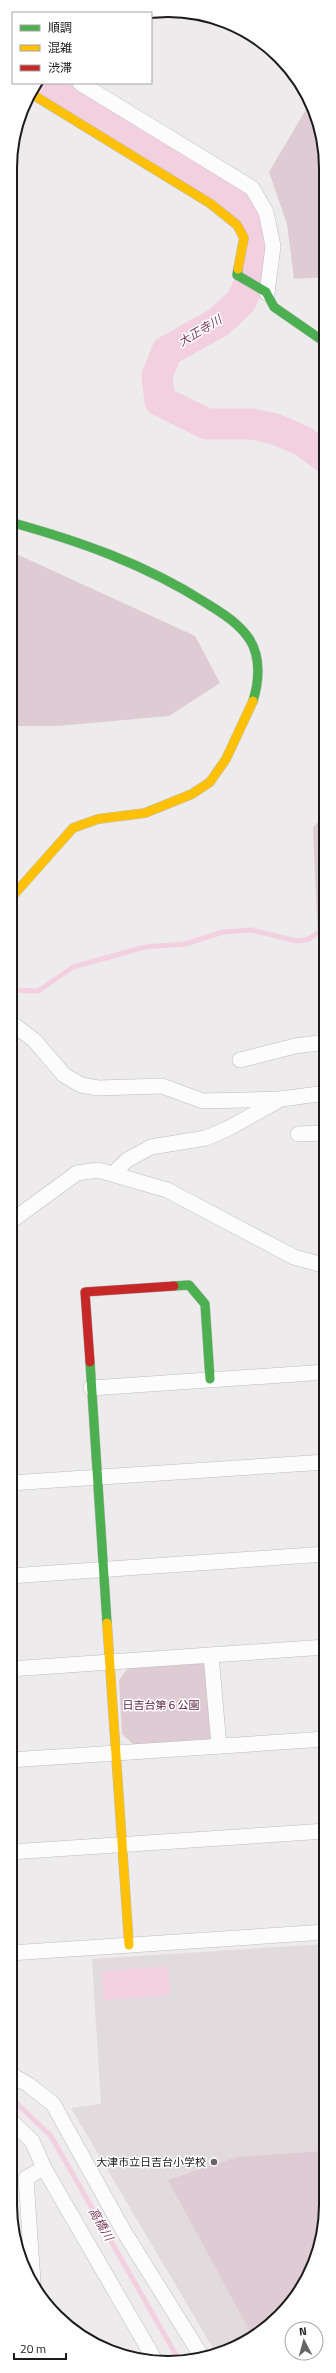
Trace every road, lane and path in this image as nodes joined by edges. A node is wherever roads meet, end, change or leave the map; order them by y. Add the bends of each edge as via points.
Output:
1 (82, 84) edge
2 (35, 96) edge
3 (266, 293) junction
4 (319, 338) edge
5 (17, 524) edge
6 (17, 891) edge
7 (17, 1027) edge
8 (319, 1043) edge
9 (240, 1060) dead end
10 (319, 1094) edge
11 (281, 1099) junction
12 (319, 1133) edge
13 (298, 1134) dead end
14 (114, 1173) junction
15 (17, 1217) edge
16 (319, 1264) edge
17 (319, 1372) edge
18 (210, 1379) junction
19 (91, 1388) junction
20 (319, 1462) edge
21 (97, 1477) junction
22 (17, 1483) edge
23 (319, 1555) edge
24 (104, 1570) junction
25 (17, 1576) edge
26 (319, 1647) edge
27 (211, 1655) junction
28 (110, 1662) junction
29 (17, 1669) edge
30 (319, 1739) edge
31 (219, 1746) junction
32 (116, 1753) junction
33 (17, 1760) edge
34 (319, 1832) edge
35 (122, 1845) junction
36 (17, 1852) edge
37 (319, 1932) edge
38 (129, 1945) junction
39 (17, 1953) edge
40 (17, 2078) edge
41 (17, 2127) edge
42 (44, 2168) junction
43 (32, 2271) edge
44 (199, 2353) edge
45 (152, 2355) edge

1 - 3 street via 252,188 266,212 273,246
2 - 3 street via 211,204 238,225 244,238 237,275
3 - 4 street via 274,307
5 - 6 street via 75,540 126,560 188,591 230,618 250,640 257,660 258,685 247,717 226,759 210,782 192,794 145,813 98,819 73,828
7 - 11 street via 34,1040 64,1075 81,1085 98,1088 162,1086 203,1101
8 - 9 street via 295,1046
10 - 11 street
11 - 14 street via 206,1138 150,1147 127,1160
12 - 13 street
14 - 15 street via 98,1170 77,1173
14 - 16 street via 134,1182 166,1190 294,1257
17 - 18 street
18 - 19 street
18 - 19 street via 205,1304 188,1285 85,1292
19 - 21 street
20 - 21 street
21 - 22 street
21 - 24 street
23 - 24 street
24 - 25 street
24 - 28 street
26 - 27 street
27 - 28 street
27 - 31 street
28 - 29 street
28 - 32 street
30 - 31 street
31 - 32 street
32 - 33 street
32 - 35 street
34 - 35 street
35 - 36 street
35 - 38 street
37 - 38 street
38 - 39 street
40 - 44 street via 53,2104 123,2230
41 - 42 street via 32,2141
42 - 43 street via 26,2178
42 - 45 street

